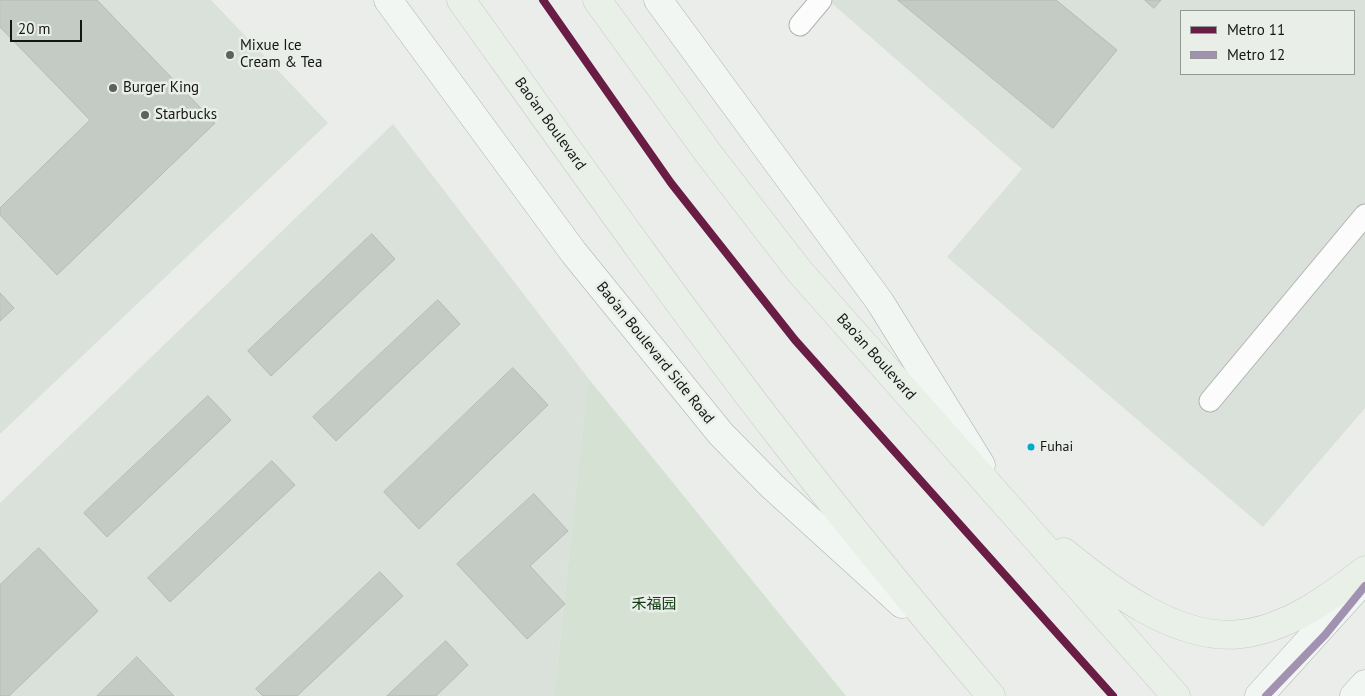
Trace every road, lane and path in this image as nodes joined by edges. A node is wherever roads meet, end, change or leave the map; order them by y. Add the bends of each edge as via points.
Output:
1 (388, 0) edge
2 (461, 0) edge
3 (597, 0) edge
4 (658, 0) edge
5 (821, 0) edge
6 (800, 25) dead end
7 (1365, 215) edge
8 (1210, 401) dead end
9 (1003, 500) junction
10 (1365, 570) edge
11 (1365, 579) edge
12 (966, 666) junction
13 (1365, 684) edge
14 (985, 696) edge
15 (991, 696) edge
16 (1176, 696) edge
17 (1259, 696) edge
18 (1354, 696) edge

1 - 12 main road, Bao'an Boulevard Side Road via 574,253 721,434 772,486
2 - 12 main road, Bao'an Boulevard via 777,432
3 - 9 main road, Bao'an Boulevard via 708,154 800,272
4 - 9 main road via 880,302
5 - 6 street
7 - 8 street
9 - 10 main road via 1074,560 1136,604 1188,628 1211,633 1240,635 1272,628 1309,609
9 - 16 main road, Bao'an Boulevard
11 - 17 main road
12 - 14 main road
12 - 15 main road, Bao'an Boulevard
13 - 18 main road

